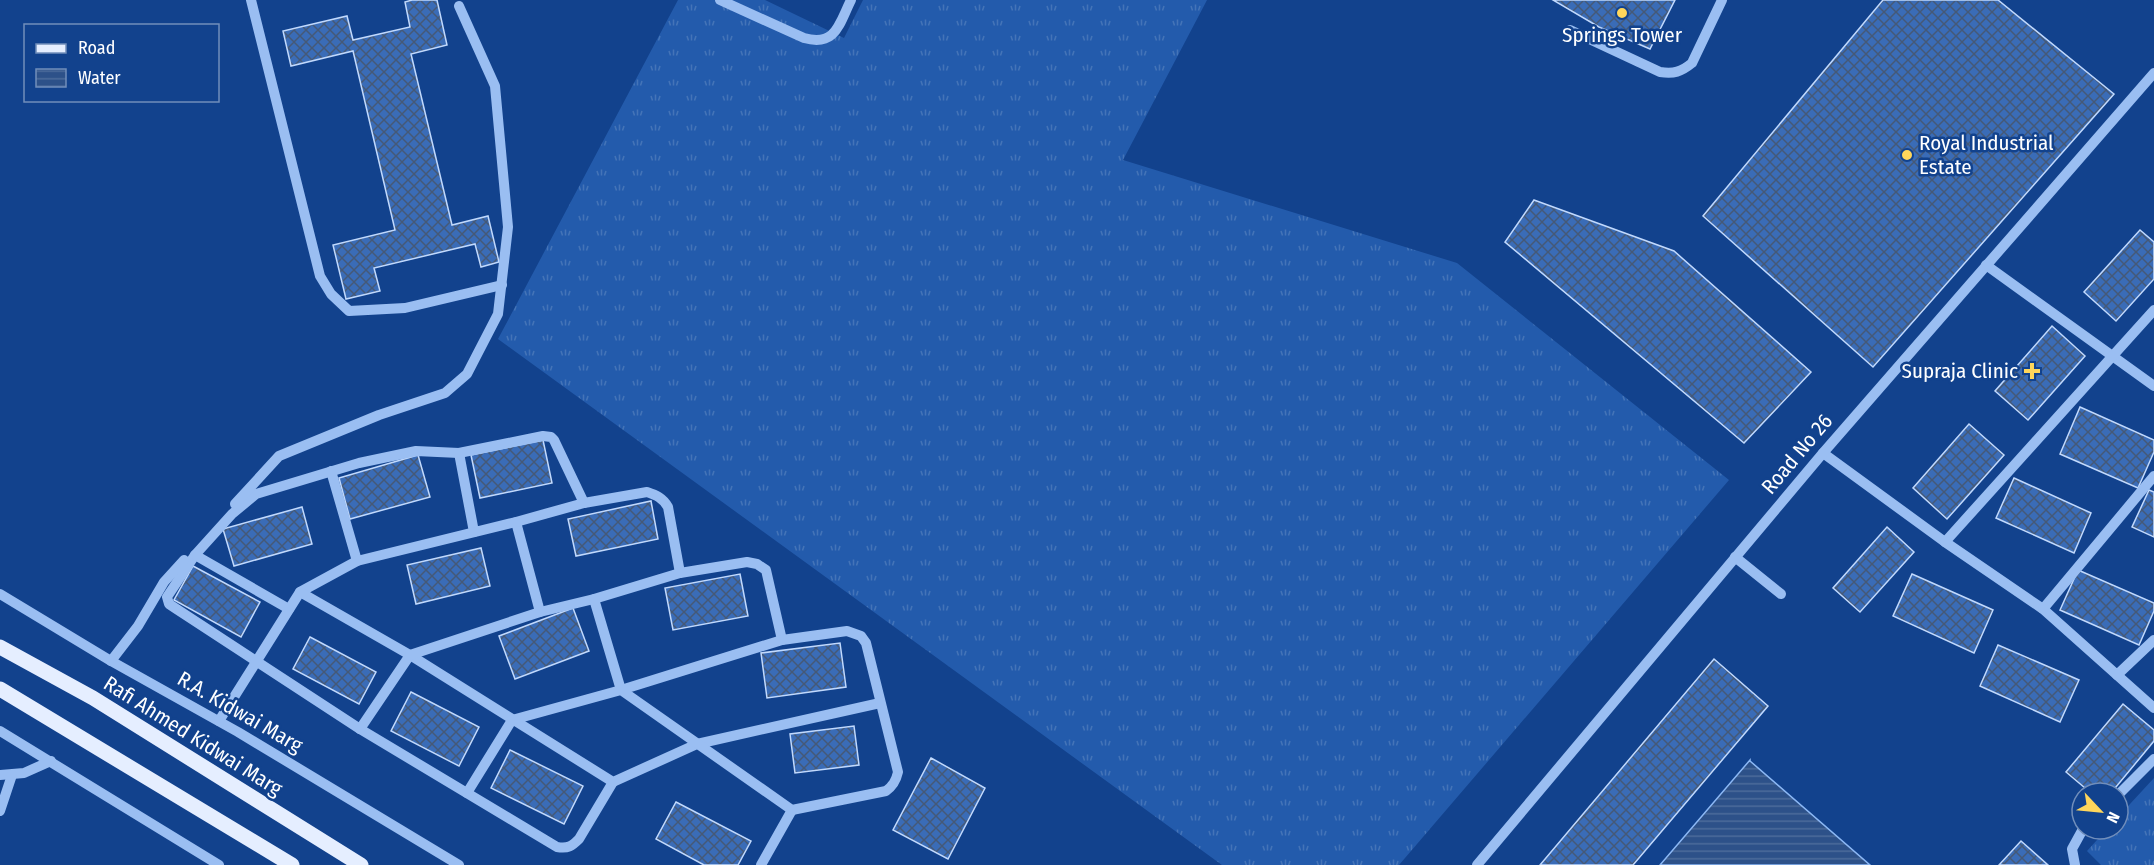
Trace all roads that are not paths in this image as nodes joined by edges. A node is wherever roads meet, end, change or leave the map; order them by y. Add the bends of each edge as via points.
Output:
1 (251, 0) edge
2 (720, 0) edge
3 (851, 0) edge
4 (1722, 0) edge
5 (459, 6) dead end
6 (1570, 30) dead end
7 (2154, 73) edge
8 (1986, 265) junction
9 (502, 285) junction
10 (2154, 310) edge
11 (2113, 357) junction
12 (2154, 386) edge
13 (459, 453) junction
14 (1823, 453) junction
15 (331, 471) junction
16 (2154, 476) edge
17 (584, 503) junction
18 (516, 522) junction
19 (474, 532) junction
20 (1945, 542) junction
21 (195, 555) junction
22 (1736, 557) junction
23 (357, 561) junction
24 (680, 573) junction
25 (300, 592) junction
26 (0, 594) edge
27 (1781, 594) dead end
28 (594, 599) junction
29 (289, 609) junction
30 (2043, 609) junction
31 (540, 612) junction
32 (782, 640) junction
33 (2154, 640) edge
34 (0, 648) edge
35 (410, 655) junction
36 (111, 661) junction
37 (256, 661) junction
38 (2117, 675) junction
39 (0, 689) edge
40 (621, 690) junction
41 (880, 703) junction
42 (2154, 708) edge
43 (512, 720) junction
44 (219, 721) junction
45 (360, 729) junction
46 (0, 731) edge
47 (697, 744) junction
48 (2154, 759) edge
49 (51, 761) junction
50 (0, 775) edge
51 (12, 775) junction
52 (612, 782) junction
53 (2130, 783) edge
54 (467, 793) junction
55 (792, 810) junction
56 (0, 811) edge
57 (2077, 841) edge
58 (219, 865) edge
59 (292, 865) edge
60 (361, 865) edge
61 (459, 865) edge
62 (761, 865) edge
63 (1477, 865) edge
64 (2075, 865) edge

1 - 9 street via 320,276 331,294 349,311 405,308
2 - 3 street via 817,42 837,30
4 - 6 street via 1692,63 1673,74 1660,72
5 - 9 street via 495,86 508,227
7 - 8 street, Road No 26
8 - 11 street
8 - 14 street, Road No 26
9 - 36 street via 498,314 467,374 446,393 379,415 279,456 164,582
10 - 11 street
11 - 12 street
11 - 20 street
13 - 15 street via 416,451
13 - 17 street via 551,437
13 - 19 street
14 - 20 street
14 - 22 street, Road No 26
15 - 21 street via 256,494
15 - 23 street
16 - 30 street
17 - 18 street
17 - 24 street via 647,492 657,495 668,507
18 - 19 street
18 - 31 street
19 - 23 street
20 - 30 street
21 - 29 street
21 - 37 street via 167,597 169,604
22 - 27 street
22 - 63 street, Road No 26
23 - 25 street
24 - 28 street
24 - 32 street via 747,562 757,564 766,570
25 - 29 street
25 - 35 street
26 - 36 street, R.A. Kidwai Marg
28 - 31 street
28 - 40 street
29 - 37 street
30 - 38 street
31 - 35 street
32 - 40 street
32 - 41 street via 847,631 861,636 867,643
33 - 38 street
34 - 60 main road, Rafi Ahmed Kidwai Marg via 93,698
35 - 43 street
35 - 45 street
36 - 44 street, R.A. Kidwai Marg
37 - 44 street
37 - 45 street
38 - 42 street
39 - 59 main road
40 - 43 street
40 - 47 street
41 - 47 street
41 - 55 street via 898,772 891,787
43 - 52 street
43 - 54 street
44 - 61 street, R.A. Kidwai Marg
45 - 54 street
46 - 49 street
47 - 52 street
47 - 55 street
48 - 53 street
49 - 51 street
49 - 58 street
50 - 51 street
51 - 56 street
52 - 54 street via 579,839 572,847 564,848
55 - 62 street
57 - 64 street via 2072,849

